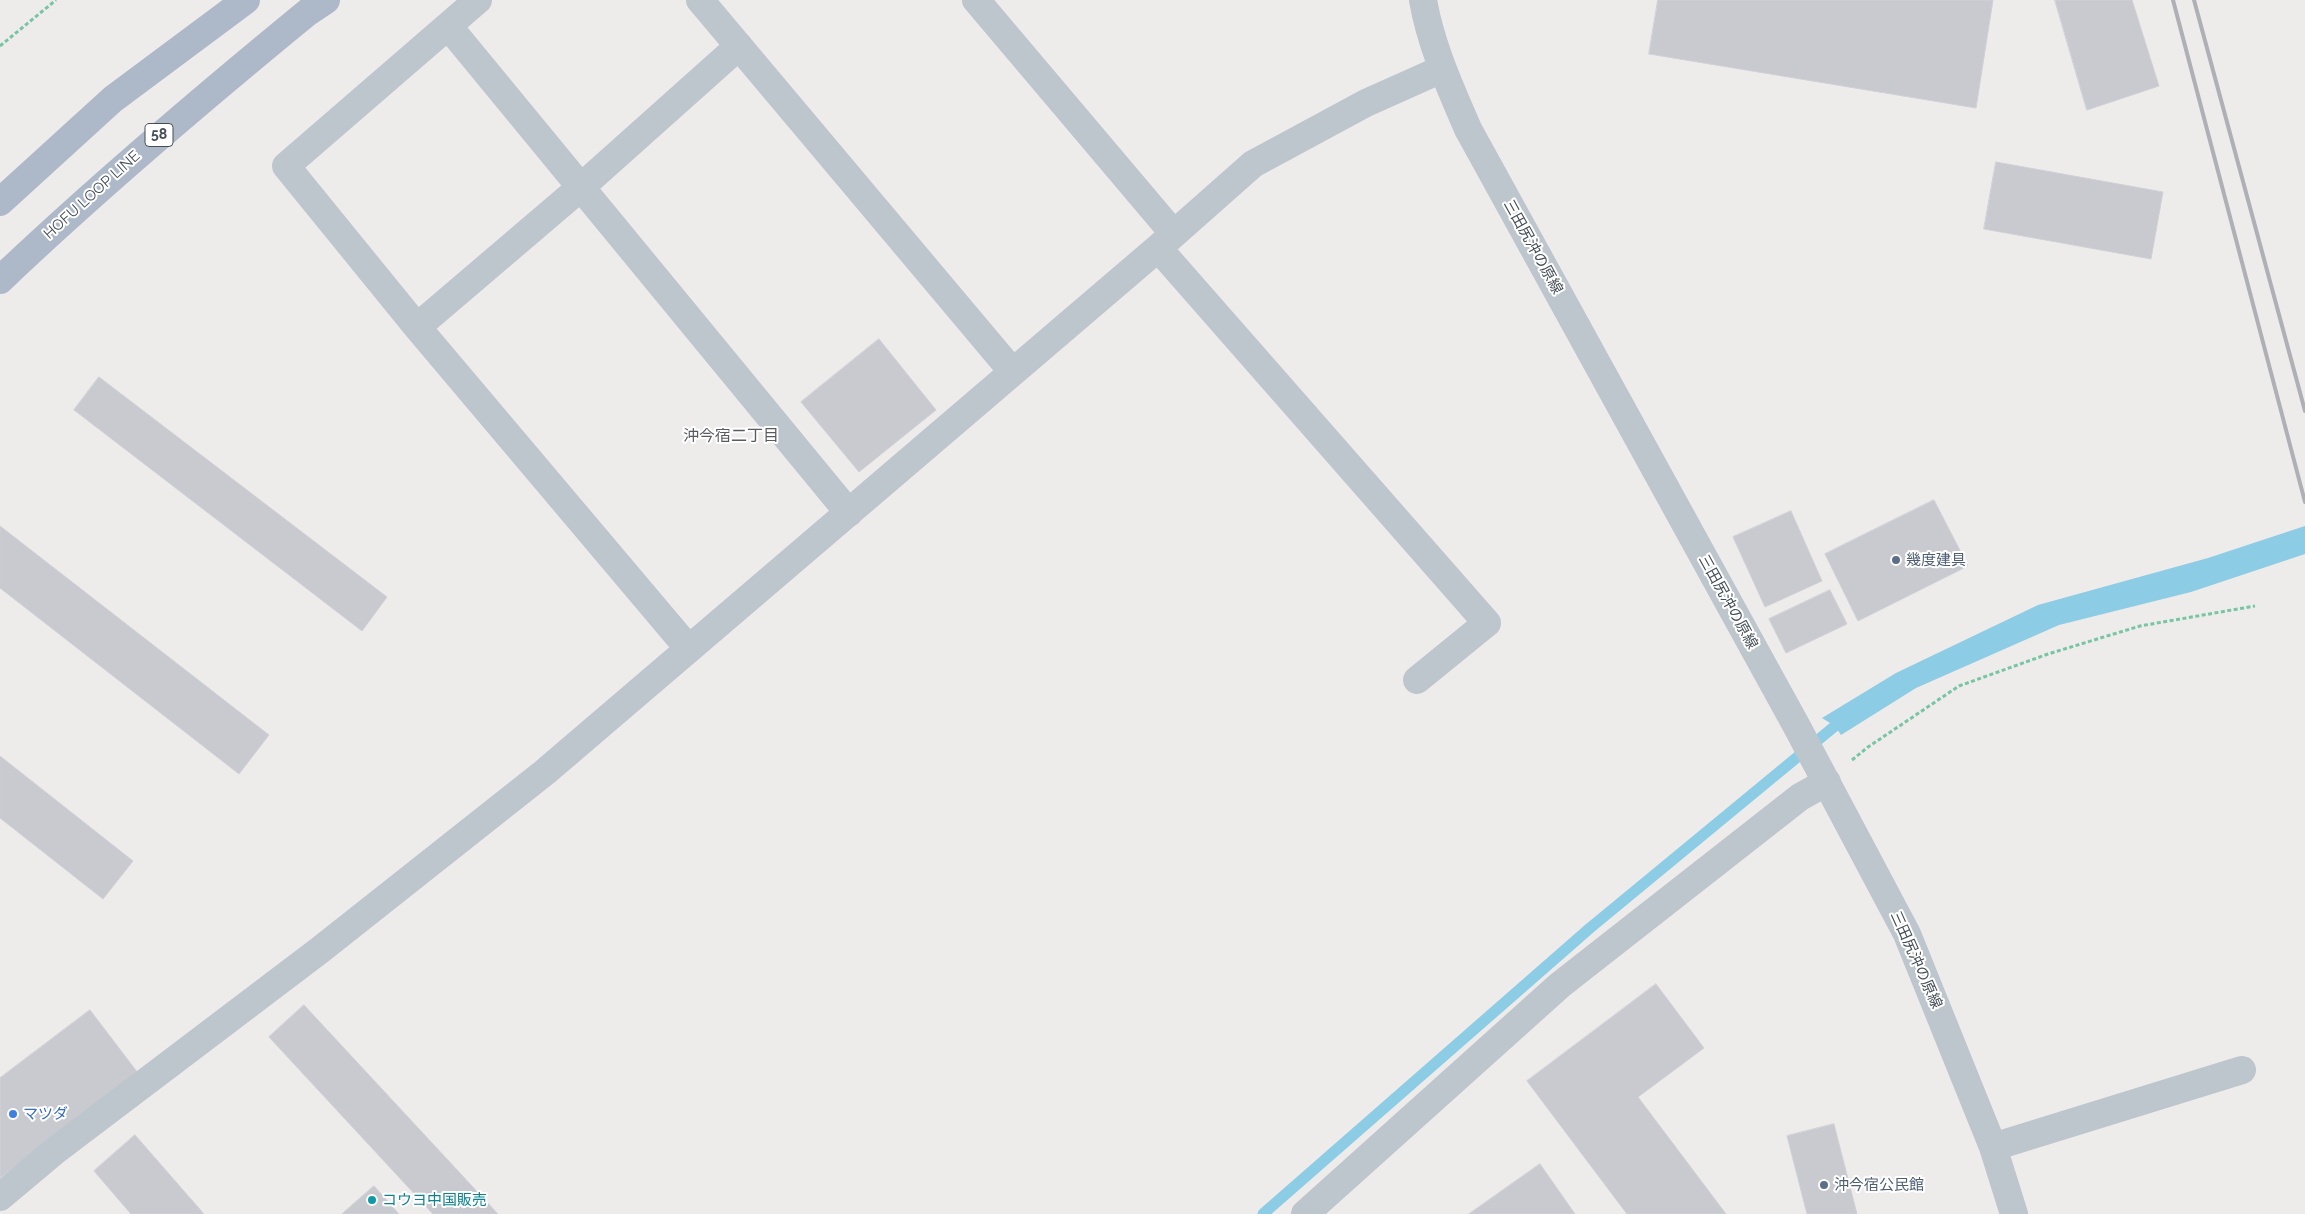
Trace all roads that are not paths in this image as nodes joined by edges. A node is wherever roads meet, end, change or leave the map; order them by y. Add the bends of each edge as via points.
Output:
1 (246, 0) edge
2 (326, 0) edge
3 (478, 0) edge
4 (700, 0) edge
5 (976, 0) edge
6 (1423, 0) edge
7 (449, 27) junction
8 (739, 46) junction
9 (1442, 69) junction
10 (580, 188) junction
11 (0, 202) edge
12 (1166, 241) junction
13 (0, 280) edge
14 (417, 327) junction
15 (1012, 371) junction
16 (849, 512) junction
17 (689, 649) junction
18 (1417, 680) dead end
19 (1821, 771) junction
20 (2242, 1070) dead end
21 (1993, 1147) junction
22 (0, 1197) edge
23 (1305, 1214) edge
24 (2014, 1214) edge

1 - 11 main road via 113,99
2 - 13 main road, HOFU LOOP LINE / 58 via 186,112
3 - 7 street
4 - 8 street
5 - 12 street
6 - 9 street, 三田尻沖の原線 via 1427,24
7 - 10 street
7 - 14 street via 286,166
8 - 10 street
8 - 15 street
9 - 12 street via 1366,103 1253,164
9 - 19 street, 三田尻沖の原線 via 1468,129
10 - 14 street
10 - 16 street
12 - 15 street
12 - 18 street via 1487,623
14 - 17 street
15 - 16 street
16 - 17 street
17 - 22 street via 545,772 320,950 56,1150
19 - 21 street, 三田尻沖の原線 via 1907,934
19 - 23 street via 1800,798 1560,985
20 - 21 street
21 - 24 street, 三田尻沖の原線

